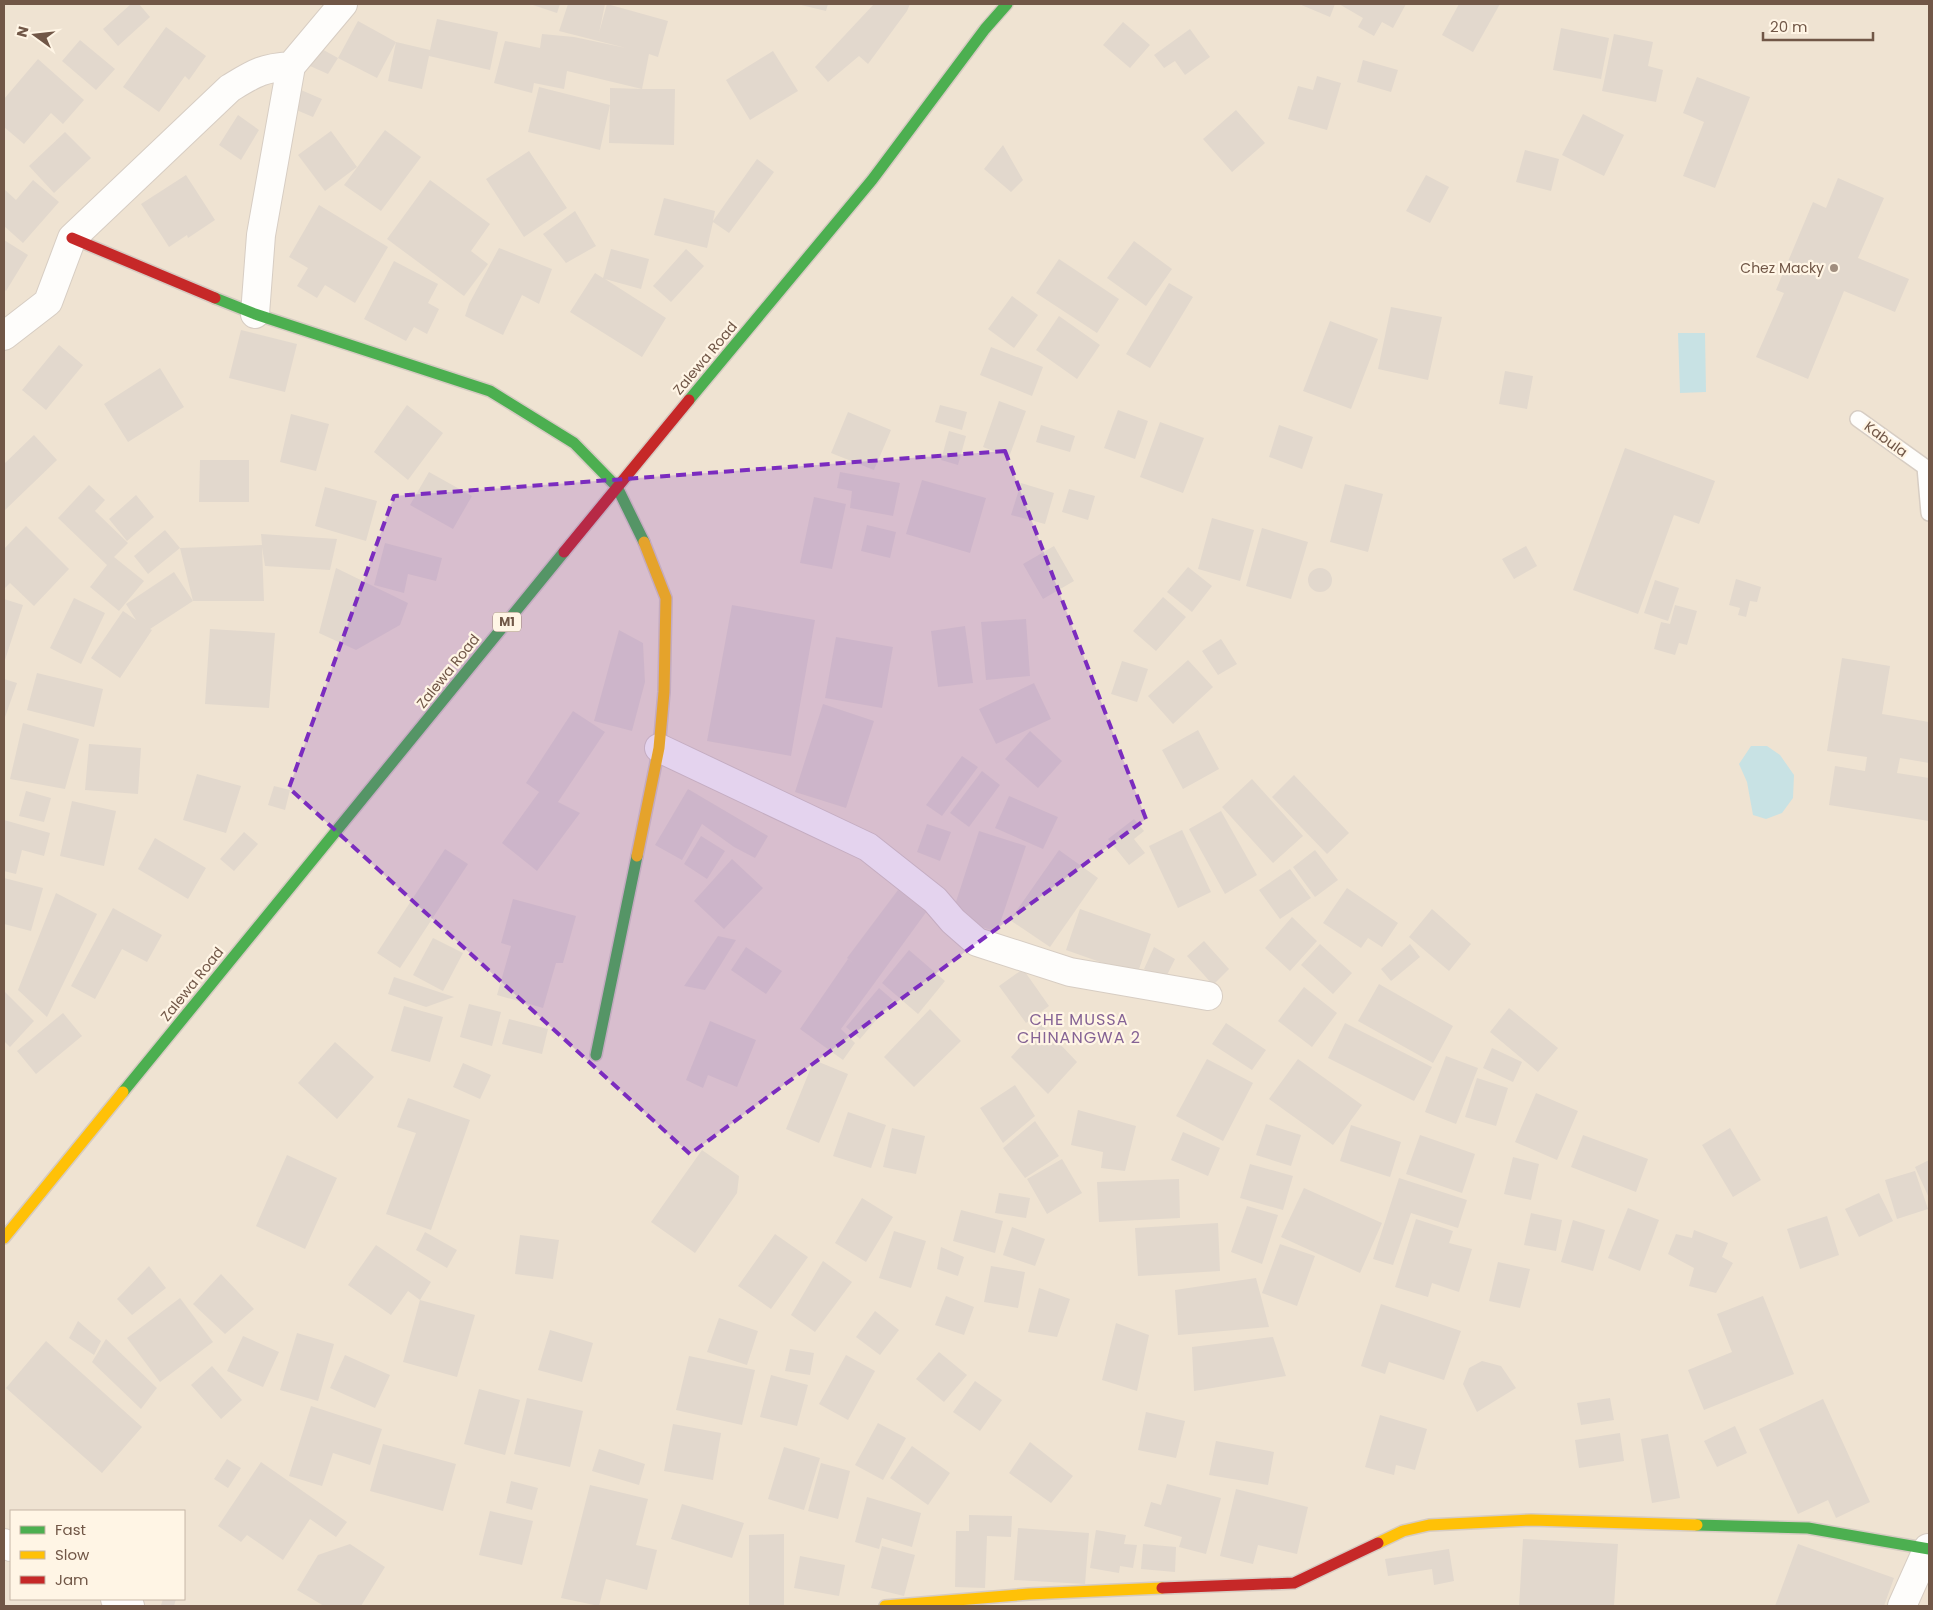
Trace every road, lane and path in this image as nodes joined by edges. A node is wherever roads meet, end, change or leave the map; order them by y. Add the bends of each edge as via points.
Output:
1 (343, 4) edge
2 (1007, 4) edge
3 (292, 66) junction
4 (72, 238) junction
5 (255, 314) junction
6 (4, 336) edge
7 (1858, 419) dead end
8 (617, 487) junction
9 (1929, 513) edge
10 (658, 748) junction
11 (1208, 996) dead end
12 (596, 1055) dead end
13 (4, 1238) edge
14 (1929, 1548) edge
15 (117, 1600) edge
16 (130, 1606) edge
17 (885, 1606) edge
18 (1902, 1606) edge

1 - 3 street
2 - 8 main road, Zalewa Road / M1 via 872,180
3 - 4 street via 258,71 230,88
3 - 5 street via 261,235
4 - 5 main road
4 - 6 street via 48,302
5 - 8 main road via 490,390 574,443
7 - 9 lane, Kabula via 1924,467
8 - 10 main road via 649,553 666,598 664,692
8 - 13 main road, Zalewa Road / M1
10 - 11 street via 868,847 935,900 977,942 1070,972
10 - 12 main road
14 - 17 main road via 1808,1528 1531,1520 1429,1525 1403,1531 1294,1583 1029,1594
14 - 18 street
15 - 16 street

